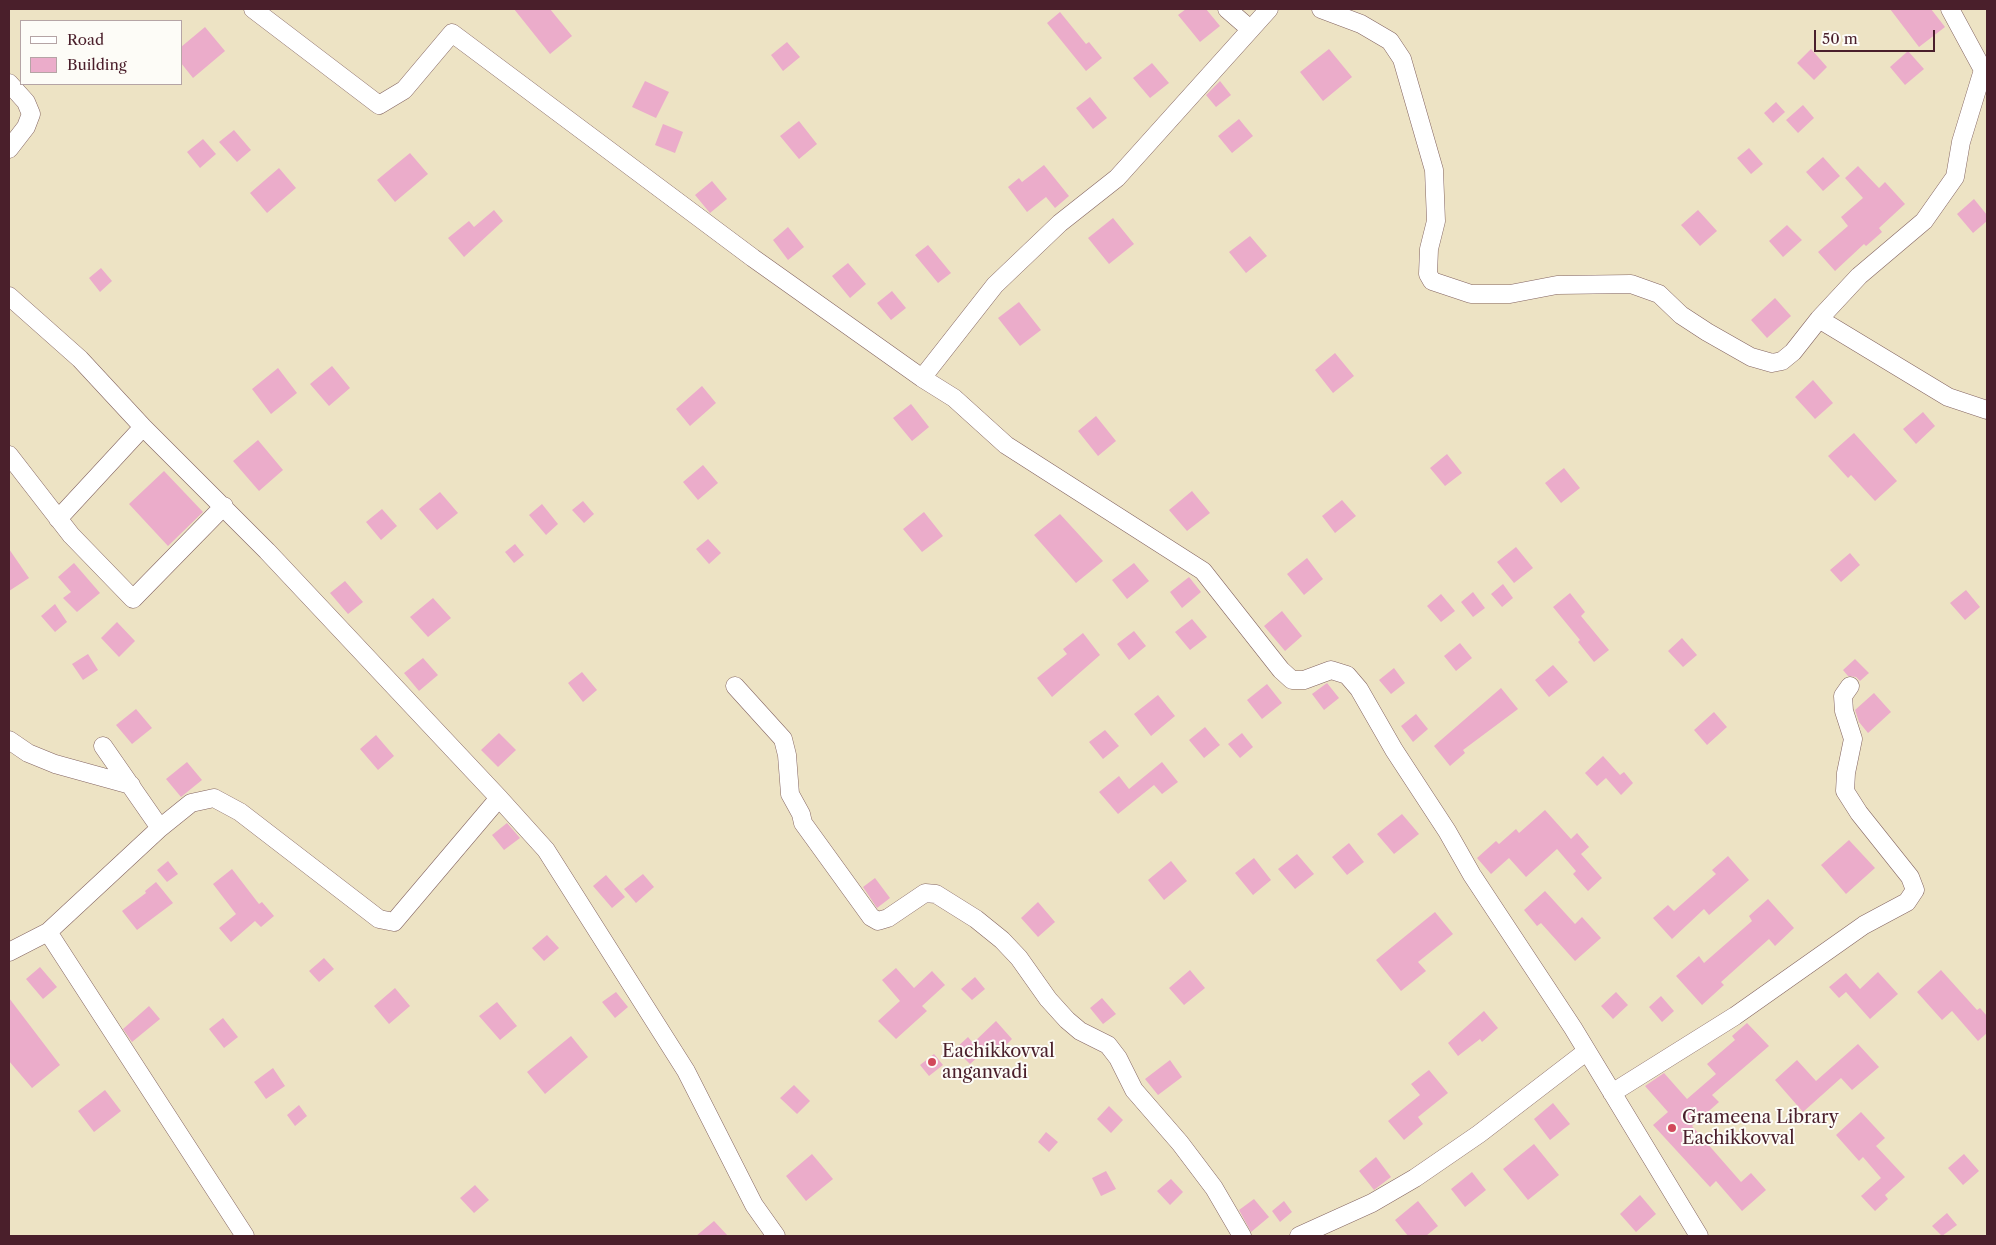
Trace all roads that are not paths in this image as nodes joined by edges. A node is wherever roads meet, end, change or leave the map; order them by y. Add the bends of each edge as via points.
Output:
1 (253, 9) edge
2 (1227, 9) edge
3 (1269, 9) edge
4 (1321, 9) edge
5 (1950, 9) edge
6 (1250, 29) junction
7 (9, 83) edge
8 (9, 149) edge
9 (9, 296) edge
10 (1819, 318) junction
11 (922, 378) junction
12 (1987, 410) edge
13 (143, 427) junction
14 (9, 455) edge
15 (224, 506) junction
16 (58, 519) junction
17 (735, 686) dead end
18 (1850, 686) dead end
19 (9, 740) edge
20 (103, 746) dead end
21 (130, 785) junction
22 (499, 798) junction
23 (160, 828) junction
24 (48, 932) junction
25 (9, 952) edge
26 (1587, 1051) junction
27 (1612, 1093) junction
28 (245, 1236) edge
29 (776, 1236) edge
30 (1242, 1236) edge
31 (1299, 1236) edge
32 (1699, 1236) edge

1 - 11 street via 378,105 404,90 452,33 752,258
2 - 6 street
3 - 6 street
4 - 10 street via 1361,24 1390,41 1402,59 1434,170 1436,221 1429,249 1428,274 1432,281 1471,294 1510,294 1557,285 1631,284 1659,294 1681,315 1751,357 1772,363 1782,361 1793,352
5 - 10 street via 1983,70 1961,142 1955,177 1924,220 1859,276
6 - 11 street via 1117,178 1060,223 996,285
7 - 8 street via 26,102 31,114 26,127
9 - 13 street via 80,359
10 - 12 street via 1948,397
11 - 26 street via 954,398 1006,445 1203,571 1292,680 1304,680 1331,670 1347,675 1359,689 1472,875
13 - 15 street
13 - 16 street
14 - 16 street
15 - 16 street via 133,599
15 - 22 street
17 - 30 street via 783,739 790,794 803,823 871,917 878,921 888,918 925,893 936,894 995,935 1019,958 1067,1020 1080,1031 1108,1045 1134,1090 1214,1188
18 - 27 street via 1843,696 1853,739 1845,791 1910,877 1915,890 1907,902 1864,925 1735,1016
19 - 21 street via 28,753 55,764
20 - 21 street
21 - 23 street
22 - 23 street via 394,922 379,919 240,812 214,798 192,802
22 - 29 street via 546,850 686,1071 754,1204
23 - 24 street
24 - 25 street
24 - 28 street
26 - 27 street
26 - 31 street via 1479,1134 1415,1178 1372,1203
27 - 32 street

